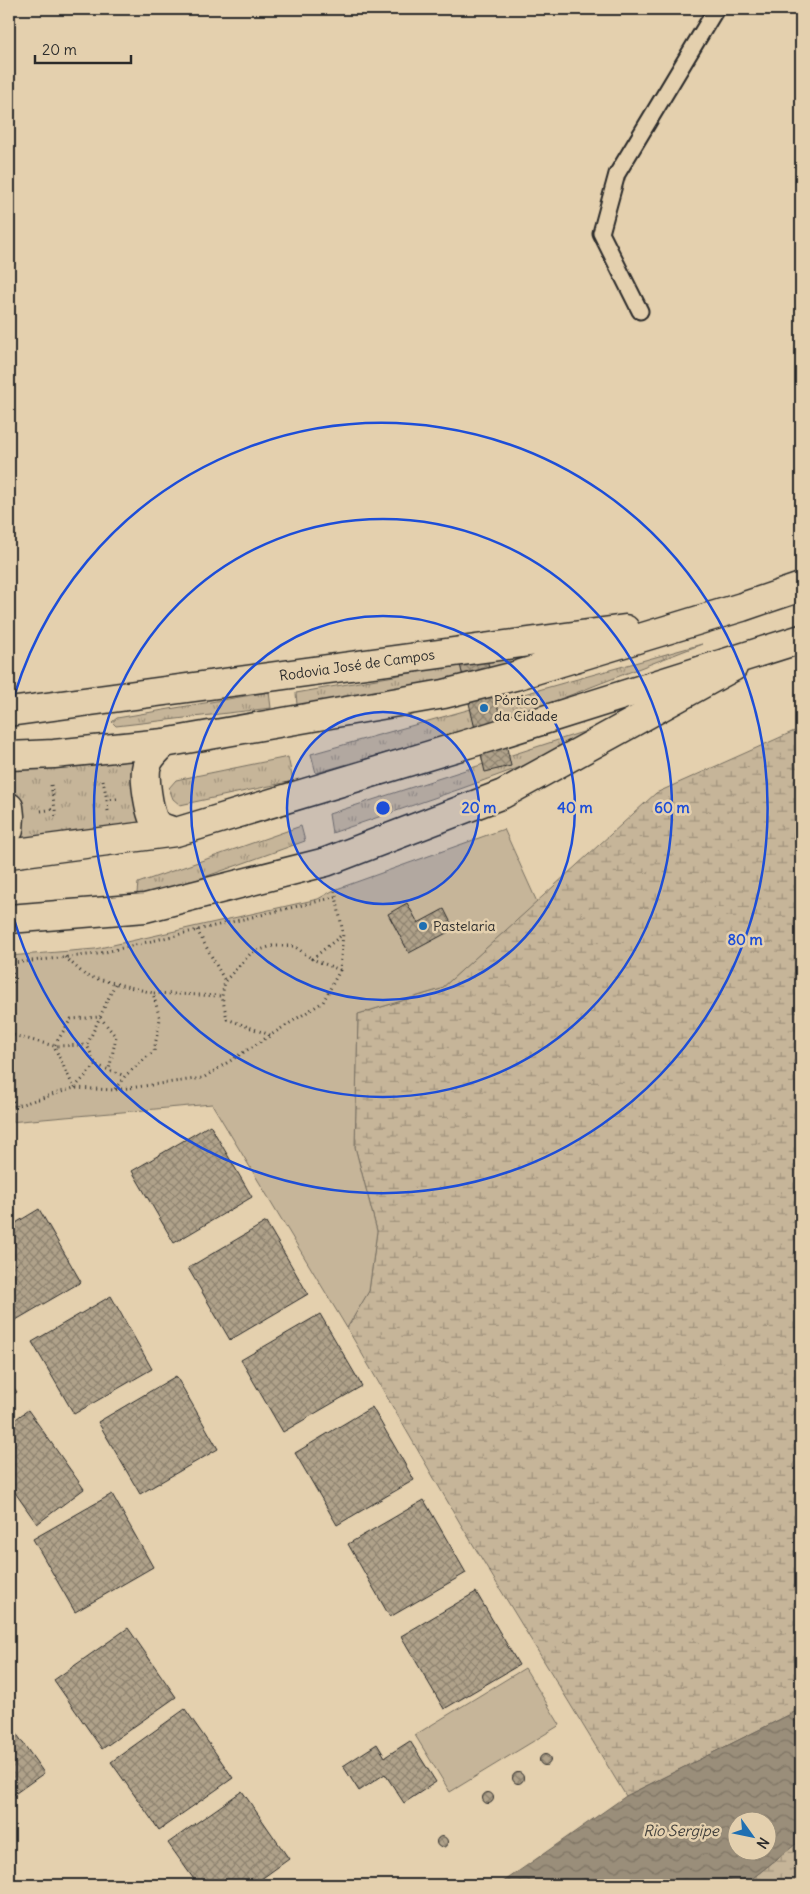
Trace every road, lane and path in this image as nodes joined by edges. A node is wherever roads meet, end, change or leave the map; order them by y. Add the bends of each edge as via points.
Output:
1 (716, 9) edge
2 (640, 311) dead end
3 (801, 587) edge
4 (705, 618) junction
5 (801, 639) edge
6 (762, 651) junction
7 (9, 712) edge
8 (164, 743) junction
9 (9, 756) edge
10 (9, 807) edge
11 (9, 830) edge
12 (176, 832) junction
13 (9, 854) edge
14 (336, 897) dead end
15 (9, 919) edge
16 (197, 930) dead end
17 (343, 933) junction
18 (66, 957) dead end
19 (312, 958) junction
20 (340, 970) junction
21 (225, 981) junction
22 (115, 984) junction
23 (153, 993) junction
24 (222, 996) junction
25 (100, 1017) junction
26 (9, 1034) edge
27 (270, 1035) junction
28 (86, 1045) junction
29 (54, 1046) junction
30 (96, 1064) junction
31 (109, 1070) junction
32 (126, 1076) junction
33 (74, 1088) junction
34 (114, 1090) junction
35 (9, 1092) edge
36 (16, 1106) junction
37 (9, 1107) edge

1 - 2 lane via 617,174 601,233
3 - 4 main road
4 - 7 main road, Rodovia José de Campos
4 - 8 main road via 515,676 444,694
5 - 6 main road
6 - 12 main road
6 - 15 main road via 503,794 326,862 146,908
8 - 9 main road
8 - 12 main road via 147,764 147,794 154,821
10 - 11 main road
12 - 13 main road
14 - 17 path
16 - 21 path
17 - 19 path
17 - 20 path
18 - 22 path via 86,976
19 - 20 path
19 - 21 path via 294,946 272,946 251,953
20 - 27 path via 323,1002
21 - 24 path
22 - 23 path
22 - 25 path
23 - 24 path
23 - 32 path via 160,1019 154,1051
24 - 27 path via 227,1019
25 - 28 path
25 - 29 path via 71,1019
25 - 31 path via 116,1037
26 - 29 path
27 - 34 path via 203,1078
28 - 29 path
28 - 30 path
29 - 33 path
30 - 31 path
30 - 33 path
31 - 32 path
32 - 34 path
33 - 34 path
33 - 36 path
35 - 36 path
36 - 37 path

